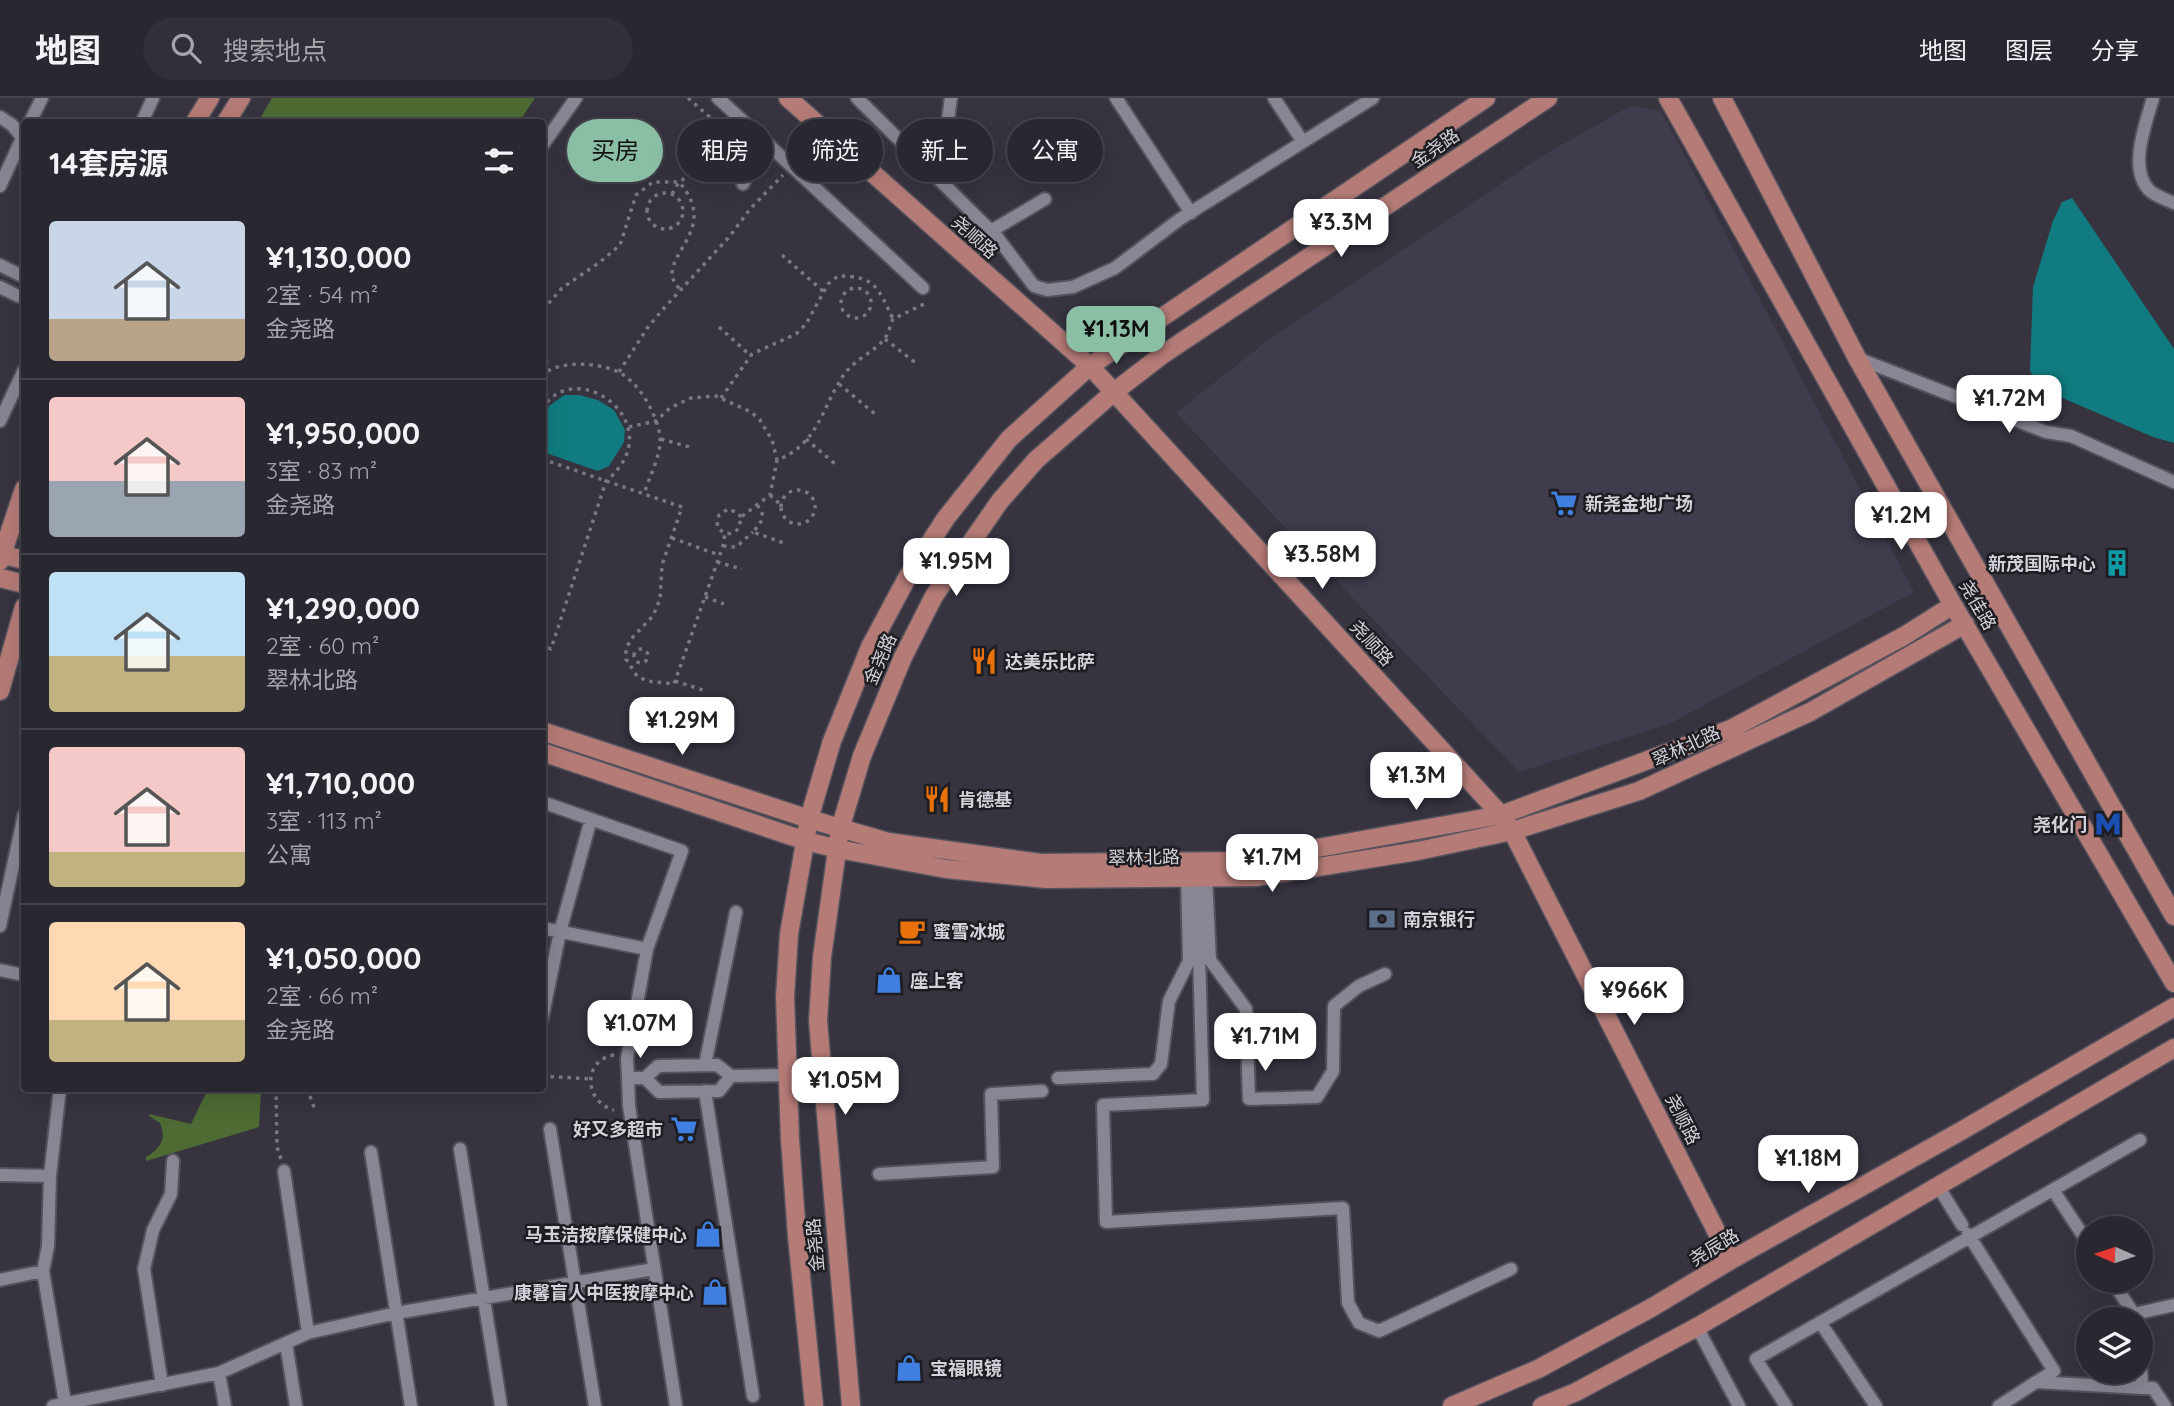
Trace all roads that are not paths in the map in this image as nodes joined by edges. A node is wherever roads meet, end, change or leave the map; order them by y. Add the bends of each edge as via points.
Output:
1 (42, 98) edge
2 (153, 98) edge
3 (210, 98) edge
4 (241, 98) edge
5 (576, 98) edge
6 (718, 98) edge
7 (788, 98) edge
8 (857, 98) edge
9 (951, 98) edge
10 (1116, 98) edge
11 (1274, 98) edge
12 (1373, 98) edge
13 (1486, 98) edge
14 (1548, 98) edge
15 (1668, 98) edge
16 (1722, 98) edge
17 (2153, 98) edge
18 (0, 117) edge
19 (32, 119) edge
20 (143, 119) edge
21 (197, 119) edge
22 (228, 119) edge
23 (741, 119) edge
24 (948, 119) edge
25 (21, 133) edge
26 (897, 139) edge
27 (546, 140) edge
28 (21, 142) edge
29 (1303, 142) junction
30 (773, 148) edge
31 (940, 182) edge
32 (0, 186) edge
33 (1045, 199) dead end
34 (2174, 204) edge
35 (1191, 213) junction
36 (991, 231) junction
37 (0, 265) edge
38 (21, 276) edge
39 (0, 287) edge
40 (923, 288) road end
41 (18, 296) dead end
42 (1857, 358) junction
43 (1090, 366) junction
44 (21, 376) edge
45 (1114, 393) junction
46 (0, 421) edge
47 (2174, 482) edge
48 (21, 498) edge
49 (1, 557) edge
50 (21, 560) edge
51 (0, 578) edge
52 (21, 583) edge
53 (1953, 605) junction
54 (21, 618) edge
55 (1965, 624) junction
56 (0, 691) edge
57 (546, 732) edge
58 (546, 753) edge
59 (546, 803) edge
60 (1501, 816) junction
61 (591, 819) junction
62 (809, 819) junction
63 (21, 829) edge
64 (840, 829) junction
65 (1513, 831) junction
66 (806, 841) junction
67 (838, 849) junction
68 (1197, 877) junction
69 (736, 912) dead end
70 (2174, 916) edge
71 (0, 926) edge
72 (546, 929) edge
73 (560, 932) junction
74 (647, 949) junction
75 (0, 970) edge
76 (21, 974) edge
77 (1385, 974) dead end
78 (2174, 983) edge
79 (546, 1000) edge
80 (2174, 1007) edge
81 (2174, 1048) edge
82 (705, 1065) junction
83 (787, 1075) junction
84 (730, 1076) junction
85 (628, 1078) junction
86 (645, 1078) junction
87 (1058, 1079) dead end
88 (705, 1091) junction
89 (1042, 1091) dead end
90 (60, 1092) edge
91 (550, 1129) dead end
92 (2140, 1140) dead end
93 (460, 1149) dead end
94 (371, 1152) dead end
95 (173, 1161) dead end
96 (284, 1171) road end
97 (879, 1174) dead end
98 (0, 1175) edge
99 (50, 1176) junction
100 (1938, 1186) junction
101 (2053, 1190) junction
102 (2076, 1225) edge
103 (1967, 1232) junction
104 (1731, 1260) junction
105 (654, 1269) junction
106 (1511, 1269) dead end
107 (43, 1271) junction
108 (0, 1280) edge
109 (575, 1283) junction
110 (485, 1298) junction
111 (2174, 1305) edge
112 (2153, 1311) edge
113 (396, 1313) junction
114 (1820, 1322) junction
115 (1697, 1327) junction
116 (308, 1333) junction
117 (286, 1343) junction
118 (219, 1373) junction
119 (2036, 1382) junction
120 (2142, 1384) edge
121 (162, 1385) junction
122 (2142, 1388) junction
123 (128, 1392) junction
124 (753, 1396) dead end
125 (59, 1405) edge
126 (131, 1406) edge
127 (225, 1406) edge
128 (296, 1406) edge
129 (411, 1406) edge
130 (501, 1406) edge
131 (595, 1406) edge
132 (676, 1406) edge
133 (814, 1406) edge
134 (851, 1406) edge
135 (1452, 1406) edge
136 (1542, 1406) edge
137 (1739, 1406) edge
138 (1786, 1406) edge
139 (1876, 1406) edge
140 (1999, 1406) edge
141 (2165, 1406) edge

1 - 19 street
2 - 20 street
3 - 21 main road
4 - 22 main road
5 - 27 street
6 - 23 street
7 - 43 main road, 尧顺路
8 - 26 street
9 - 24 street
10 - 35 street
11 - 29 street
12 - 29 street
13 - 43 main road, 金尧路
14 - 45 main road, 金尧路 via 1162,355
15 - 53 main road, 尧佳路
16 - 42 main road, 尧佳路
17 - 34 street via 2140,144 2139,170 2149,190
18 - 25 street
28 - 32 street
29 - 35 street
30 - 40 street
31 - 36 street
33 - 36 street
35 - 36 street via 1115,268 1073,287 1047,290 1034,286
37 - 38 street
39 - 41 street
42 - 47 street via 2046,432 2071,436
42 - 70 main road, 尧佳路
43 - 45 main road, 尧顺路
43 - 62 main road, 金尧路 via 1009,439 946,518 907,578 870,647 832,741
44 - 46 street
45 - 60 main road, 尧顺路
45 - 64 main road, 金尧路 via 1027,470 934,596 902,657 862,756
48 - 49 main road
49 - 50 main road
51 - 52 main road
53 - 55 main road, 尧佳路
53 - 60 main road, 翠林北路 via 1731,729
54 - 56 main road
55 - 65 main road, 翠林北路 via 1810,712 1651,785
55 - 78 main road, 尧佳路
57 - 62 main road, 翠林北路
58 - 66 main road, 翠林北路
59 - 61 street
60 - 64 main road, 翠林北路 via 1246,861 1041,863 888,842
60 - 65 main road, 尧顺路
61 - 73 street
61 - 74 street via 682,851
62 - 64 main road, 翠林北路
62 - 66 main road, 金尧路
63 - 71 street
64 - 67 main road, 金尧路
65 - 68 main road, 翠林北路 via 1256,877
65 - 104 main road, 尧顺路
66 - 67 main road, 翠林北路
66 - 83 main road, 金尧路 via 789,934
67 - 68 main road, 翠林北路 via 946,869 1046,879
67 - 134 main road, 金尧路 via 818,1021
68 - 77 street via 1210,960 1246,1009 1249,1099 1317,1097 1333,1071 1334,1006 1359,986
68 - 87 street via 1189,961 1169,1001 1161,1064 1153,1074
68 - 106 street via 1203,1100 1103,1105 1106,1222 1343,1208 1348,1303 1359,1323 1379,1331
69 - 82 street
72 - 73 street
73 - 74 street
73 - 79 street
74 - 85 street via 627,1059
75 - 76 street
80 - 104 main road, 尧辰路
81 - 100 main road
82 - 84 street via 717,1065
82 - 86 street via 658,1066
83 - 84 street
83 - 133 main road, 金尧路
84 - 88 street via 719,1091
85 - 86 street
85 - 105 street
86 - 88 street via 659,1092
88 - 124 street
89 - 97 street via 991,1094 993,1167
90 - 99 street
91 - 109 street
92 - 101 street
93 - 110 street
94 - 113 street
95 - 121 street via 171,1194 153,1230 144,1269
96 - 116 street
98 - 99 street
99 - 107 street
100 - 103 street
100 - 115 main road
101 - 102 street
101 - 103 street
103 - 114 street
103 - 119 street via 2054,1371
104 - 135 main road, 尧辰路 via 1538,1369
105 - 109 street
105 - 132 street
107 - 108 street
107 - 125 street
109 - 110 street
109 - 131 street
110 - 113 street
110 - 130 street
111 - 112 street
113 - 116 street
113 - 129 street
114 - 138 street via 1756,1359
114 - 139 street
115 - 136 main road
115 - 137 street
116 - 117 street
117 - 118 street
117 - 128 street
118 - 121 street
118 - 127 street
119 - 122 street
119 - 140 street
120 - 122 street
121 - 123 street
122 - 141 street via 2154,1388
123 - 125 street
123 - 126 street

